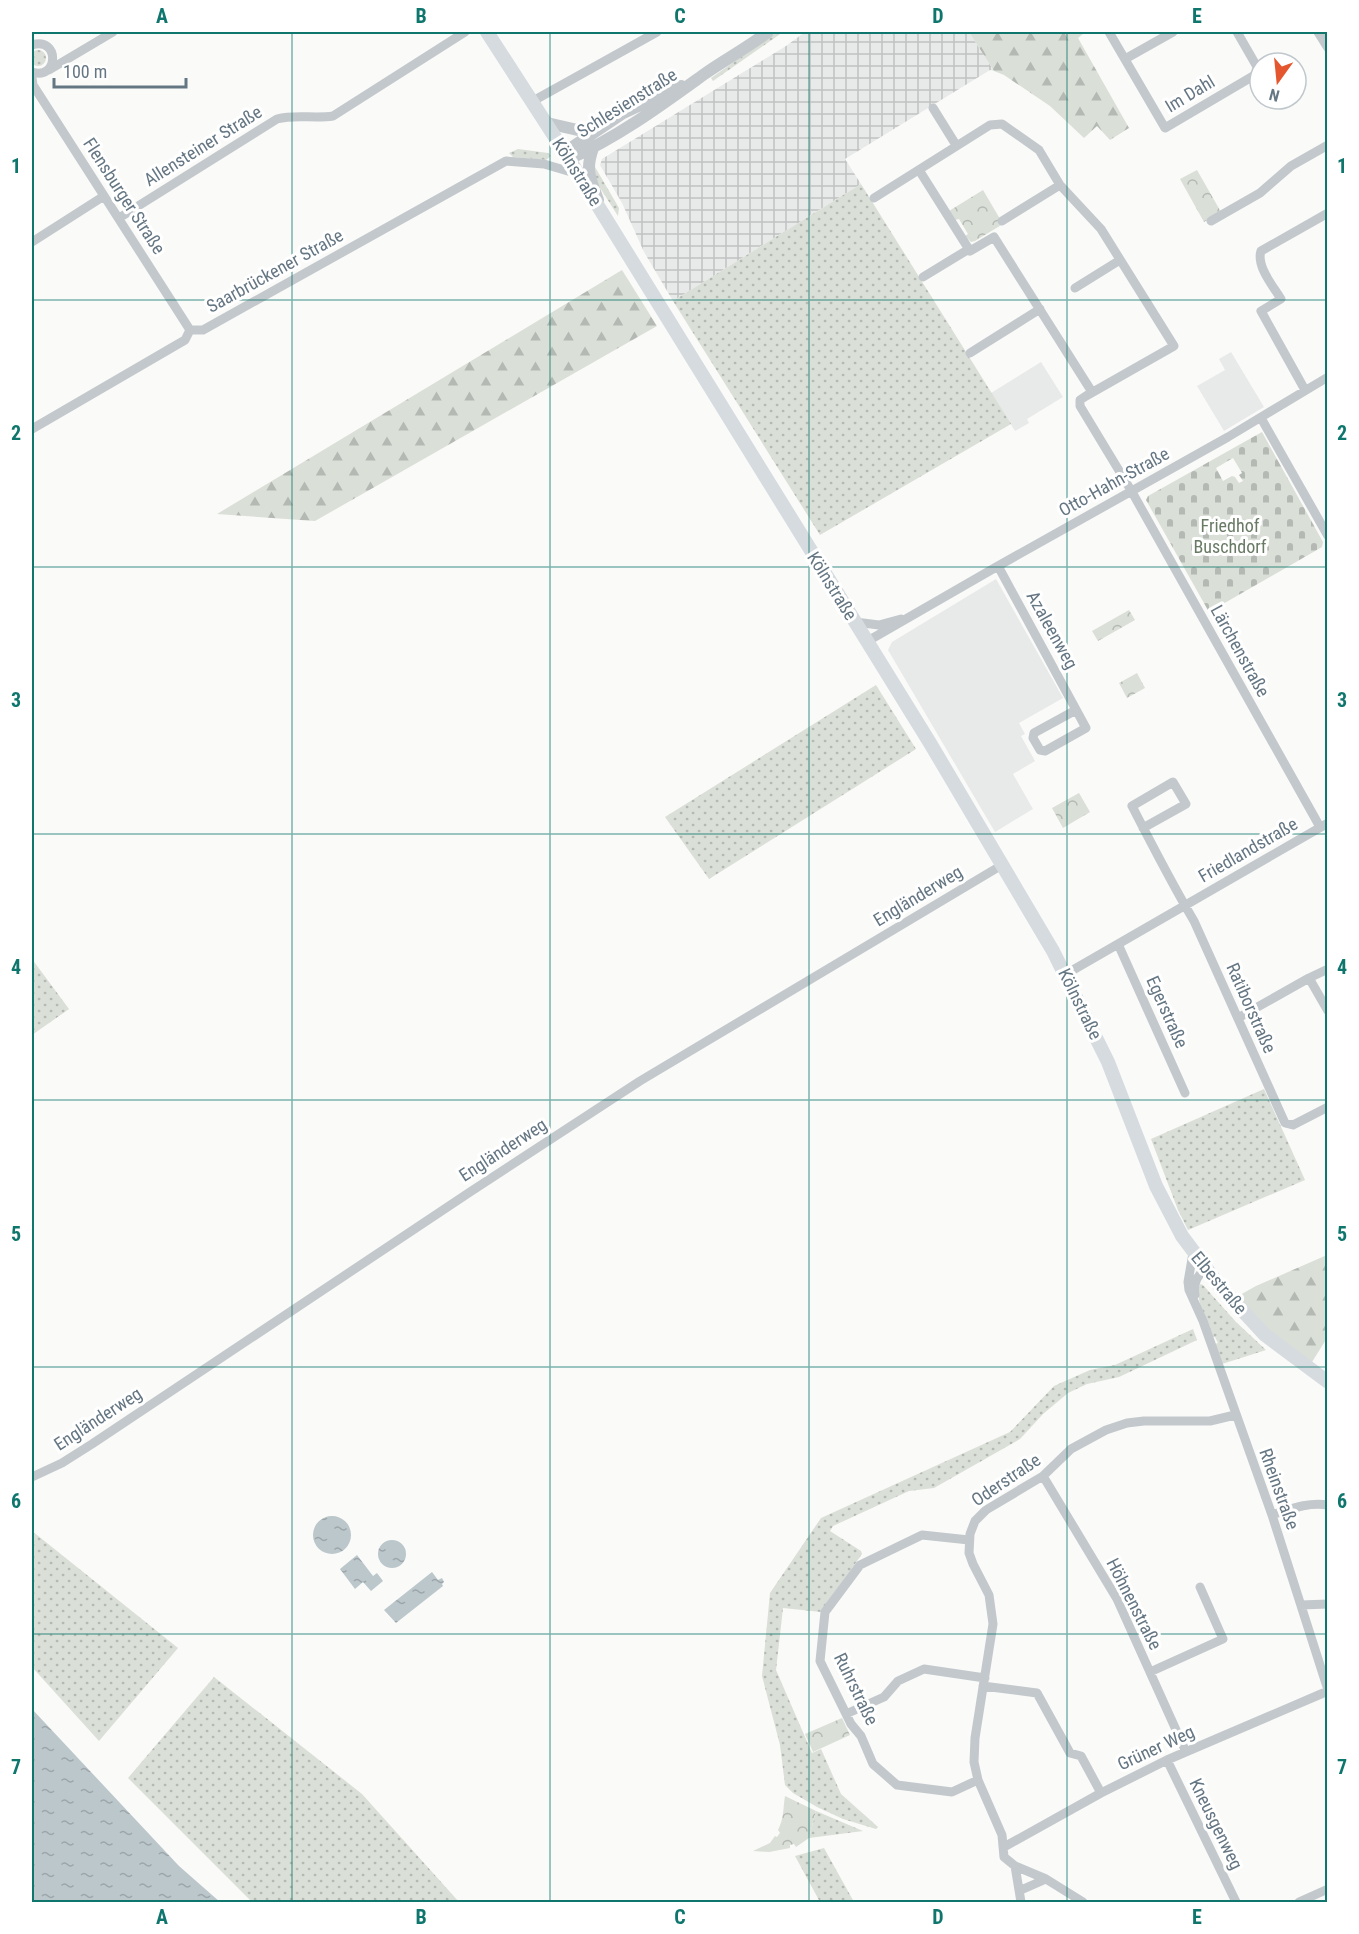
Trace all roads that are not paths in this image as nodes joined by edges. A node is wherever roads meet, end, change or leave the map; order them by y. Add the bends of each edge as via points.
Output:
1 (36, 32) edge
2 (113, 32) edge
3 (465, 32) edge
4 (487, 32) edge
5 (657, 32) edge
6 (768, 32) edge
7 (1108, 32) edge
8 (1173, 32) edge
9 (1237, 32) edge
10 (1318, 32) edge
11 (34, 44) edge
12 (1328, 48) edge
13 (1125, 59) junction
14 (49, 70) junction
15 (32, 72) edge
16 (703, 75) junction
17 (32, 78) edge
18 (533, 101) junction
19 (933, 108) dead end
20 (623, 113) junction
21 (547, 123) junction
22 (1328, 145) edge
23 (956, 146) junction
24 (593, 148) junction
25 (567, 155) junction
26 (544, 164) junction
27 (919, 170) junction
28 (578, 174) junction
29 (1060, 185) junction
30 (104, 196) junction
31 (874, 198) dead end
32 (1328, 213) edge
33 (603, 215) junction
34 (119, 218) junction
35 (1002, 220) dead end
36 (1211, 221) dead end
37 (32, 242) edge
38 (969, 249) junction
39 (1120, 260) junction
40 (923, 277) dead end
41 (1075, 288) dead end
42 (1040, 309) junction
43 (190, 330) junction
44 (970, 353) dead end
45 (1328, 376) edge
46 (1305, 390) junction
47 (1092, 392) junction
48 (1260, 418) junction
49 (32, 429) edge
50 (1132, 492) junction
51 (1328, 536) edge
52 (998, 566) junction
53 (915, 614) junction
54 (855, 622) junction
55 (867, 642) junction
56 (1076, 710) junction
57 (1324, 825) edge
58 (1143, 828) junction
59 (1002, 865) junction
60 (1185, 905) junction
61 (1118, 944) junction
62 (1328, 969) edge
63 (1066, 975) junction
64 (1309, 978) junction
65 (1328, 1011) edge
66 (1238, 1018) junction
67 (1185, 1093) dead end
68 (1328, 1107) edge
69 (1145, 1157) joint
70 (1193, 1253) junction
71 (1205, 1268) junction
72 (1195, 1300) junction
73 (1328, 1382) edge
74 (1235, 1415) junction
75 (1043, 1476) junction
76 (32, 1477) edge
77 (1328, 1505) edge
78 (1272, 1515) junction
79 (969, 1540) junction
80 (1200, 1587) dead end
81 (1328, 1604) edge
82 (1301, 1605) junction
83 (1150, 1672) junction
84 (984, 1682) junction
85 (1328, 1690) edge
86 (846, 1714) junction
87 (1186, 1752) junction
88 (1167, 1760) junction
89 (978, 1780) junction
90 (1101, 1793) junction
91 (1004, 1847) junction
92 (1016, 1866) junction
93 (1046, 1880) junction
94 (1328, 1889) edge
95 (1021, 1890) junction
96 (1022, 1902) edge
97 (1083, 1902) edge
98 (1236, 1902) edge
99 (1299, 1902) edge

1 - 11 street
2 - 14 street
3 - 34 street, Allensteiner Straße via 333,116 277,119
4 - 18 main road, Kölnstraße
5 - 18 street
6 - 16 street, Schlesienstraße
7 - 13 street, Im Dahl
8 - 13 street
9 - 13 street, Im Dahl via 1260,72 1165,128
10 - 12 street
11 - 14 street via 50,49 53,56
14 - 15 street
16 - 20 street, Schlesienstraße
16 - 24 street, Schlesienstraße via 664,105
17 - 30 street, Flensburger Straße
18 - 21 main road, Kölnstraße
19 - 23 street
20 - 21 street via 582,131
20 - 25 street, Schlesienstraße
21 - 25 main road, Kölnstraße
22 - 36 street via 1291,166 1260,193
23 - 27 street
23 - 29 street via 990,125 1002,124 1039,150
24 - 25 street, Schlesienstraße
24 - 33 street via 588,170
25 - 26 street
25 - 28 main road, Kölnstraße
26 - 28 street, Saarbrückener Straße
26 - 43 street, Saarbrückener Straße via 506,161 203,330
27 - 31 street
27 - 38 street
28 - 33 main road, Kölnstraße
29 - 35 street
29 - 39 street via 1101,230
30 - 34 street, Flensburger Straße
30 - 37 street
32 - 46 street via 1259,255 1260,264 1281,299 1261,311
33 - 54 main road, Kölnstraße
34 - 43 street, Flensburger Straße
38 - 40 street
38 - 42 street via 994,237
39 - 41 street
39 - 47 street via 1174,346
42 - 44 street
42 - 47 street
43 - 49 street, Saarbrückener Straße via 185,340
45 - 46 street, Otto-Hahn-Straße
46 - 48 street, Otto-Hahn-Straße
47 - 50 street, Lärchenstraße via 1080,400 1080,406
48 - 50 street, Otto-Hahn-Straße
48 - 51 street
50 - 52 street, Otto-Hahn-Straße
50 - 57 street, Lärchenstraße
52 - 53 street, Otto-Hahn-Straße
52 - 56 street, Azaleenweg
53 - 54 street, Otto-Hahn-Straße via 879,625
53 - 55 street, Otto-Hahn-Straße
54 - 55 main road, Kölnstraße
55 - 59 main road, Kölnstraße
56 - 56 street, Azaleenweg via 1034,733 1040,750 1045,751 1086,728
57 - 60 street, Friedlandstraße
58 - 58 street, Friedlandstraße via 1132,806 1173,782 1186,804
58 - 60 street, Friedlandstraße
59 - 63 main road, Kölnstraße
59 - 76 street, Engländerweg via 640,1081 82,1450
60 - 61 street, Friedlandstraße
60 - 66 street, Ratiborstraße
61 - 63 street, Friedlandstraße
61 - 67 street, Egerstraße
62 - 64 street
63 - 69 main road, Kölnstraße via 1108,1062
64 - 65 street
64 - 66 street
66 - 68 street, Ratiborstraße via 1286,1124 1293,1125
69 - 70 main road, Elbestraße via 1161,1196
70 - 71 main road, Elbestraße
70 - 72 street, Rheinstraße via 1188,1282
71 - 72 street via 1194,1286
71 - 73 main road, Elbestraße via 1265,1335
72 - 74 street, Rheinstraße
74 - 75 street, Oderstraße via 1210,1421 1127,1423 1071,1449
74 - 78 street, Rheinstraße
75 - 79 street, Oderstraße via 986,1510 975,1521
75 - 83 street, Höhnenstraße via 1117,1599
77 - 78 street via 1305,1504
78 - 82 street, Rheinstraße
79 - 84 street via 973,1564 989,1595 993,1624
79 - 86 street, Ruhrstraße via 922,1535 860,1565 825,1612 820,1661
80 - 83 street via 1223,1639
81 - 82 street
82 - 85 street, Rheinstraße
83 - 87 street, Höhnenstraße
84 - 86 street via 924,1669 898,1680 884,1697
84 - 89 street via 975,1738
84 - 90 street via 1037,1693 1070,1753 1081,1756
85 - 87 street, Grüner Weg
86 - 89 street, Ruhrstraße via 873,1764 897,1785 952,1792
87 - 88 street, Grüner Weg
88 - 90 street, Grüner Weg
88 - 98 street, Kneusgenweg
89 - 91 street
90 - 91 street, Grüner Weg
91 - 92 street via 1004,1857
92 - 93 street
92 - 95 street
93 - 95 street
93 - 97 street
94 - 99 street
95 - 96 street

